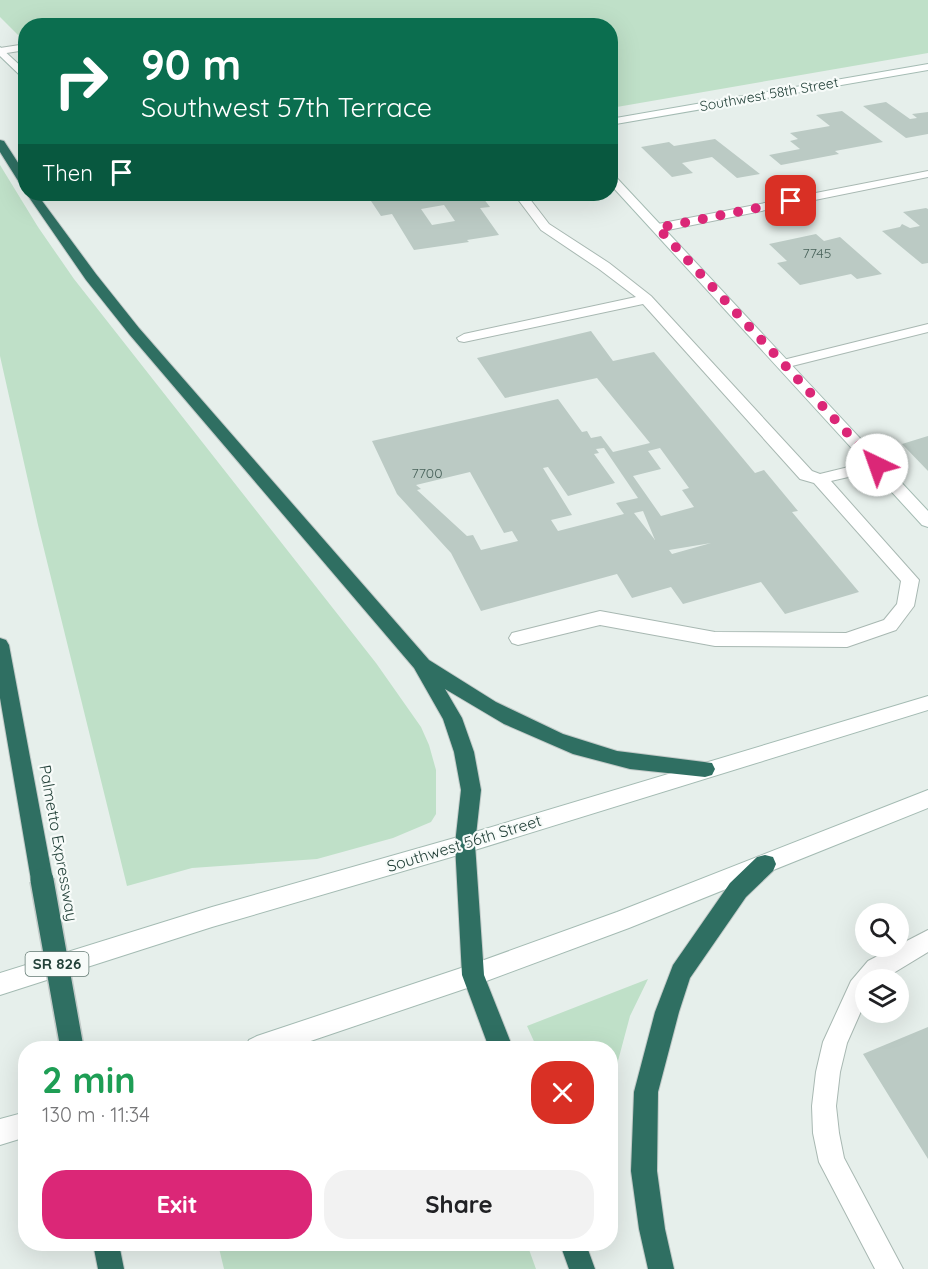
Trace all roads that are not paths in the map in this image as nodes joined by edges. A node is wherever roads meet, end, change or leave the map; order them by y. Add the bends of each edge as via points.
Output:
1 (18, 48) edge
2 (0, 50) edge
3 (928, 67) edge
4 (18, 69) edge
5 (618, 121) edge
6 (0, 143) edge
7 (18, 172) edge
8 (928, 174) edge
9 (618, 186) edge
10 (36, 201) edge
11 (525, 201) edge
12 (658, 228) junction
13 (646, 299) junction
14 (928, 328) edge
15 (464, 338) dead end
16 (784, 364) junction
17 (877, 465) junction
18 (820, 479) junction
19 (928, 522) edge
20 (518, 638) dead end
21 (0, 645) edge
22 (421, 663) junction
23 (928, 703) edge
24 (705, 769) junction
25 (928, 799) edge
26 (465, 844) junction
27 (765, 864) junction
28 (928, 940) edge
29 (876, 969) edge
30 (473, 975) junction
31 (0, 984) edge
32 (855, 999) edge
33 (71, 1041) edge
34 (278, 1041) edge
35 (498, 1041) edge
36 (18, 1126) edge
37 (0, 1132) edge
38 (107, 1251) edge
39 (576, 1251) edge
40 (111, 1269) edge
41 (582, 1269) edge
42 (661, 1269) edge
43 (890, 1269) edge

1 - 2 street
2 - 4 street
3 - 5 street, Southwest 58th Street
6 - 7 highway
8 - 12 street
9 - 12 street
10 - 22 highway via 134,331
11 - 13 street via 545,227
12 - 16 street
13 - 15 street
13 - 18 street via 797,468
14 - 16 street
16 - 17 street
17 - 18 street
17 - 19 street
18 - 20 street via 910,580 904,606 890,626 847,640 715,639 600,618
21 - 33 highway, Palmetto Expressway / SR 826, bridge
22 - 24 highway via 492,710 532,730 606,756
22 - 26 highway via 452,718 464,752 471,790
23 - 24 street, Southwest 56th Street
24 - 26 street, Southwest 56th Street
25 - 27 street
26 - 30 highway
26 - 31 street, Southwest 56th Street via 212,917
27 - 30 street
27 - 42 highway via 738,890 681,973 646,1092 644,1171
28 - 29 street
30 - 34 street
30 - 35 highway
32 - 43 street via 828,1072 826,1133 832,1162
36 - 37 street
38 - 40 highway
39 - 41 highway

